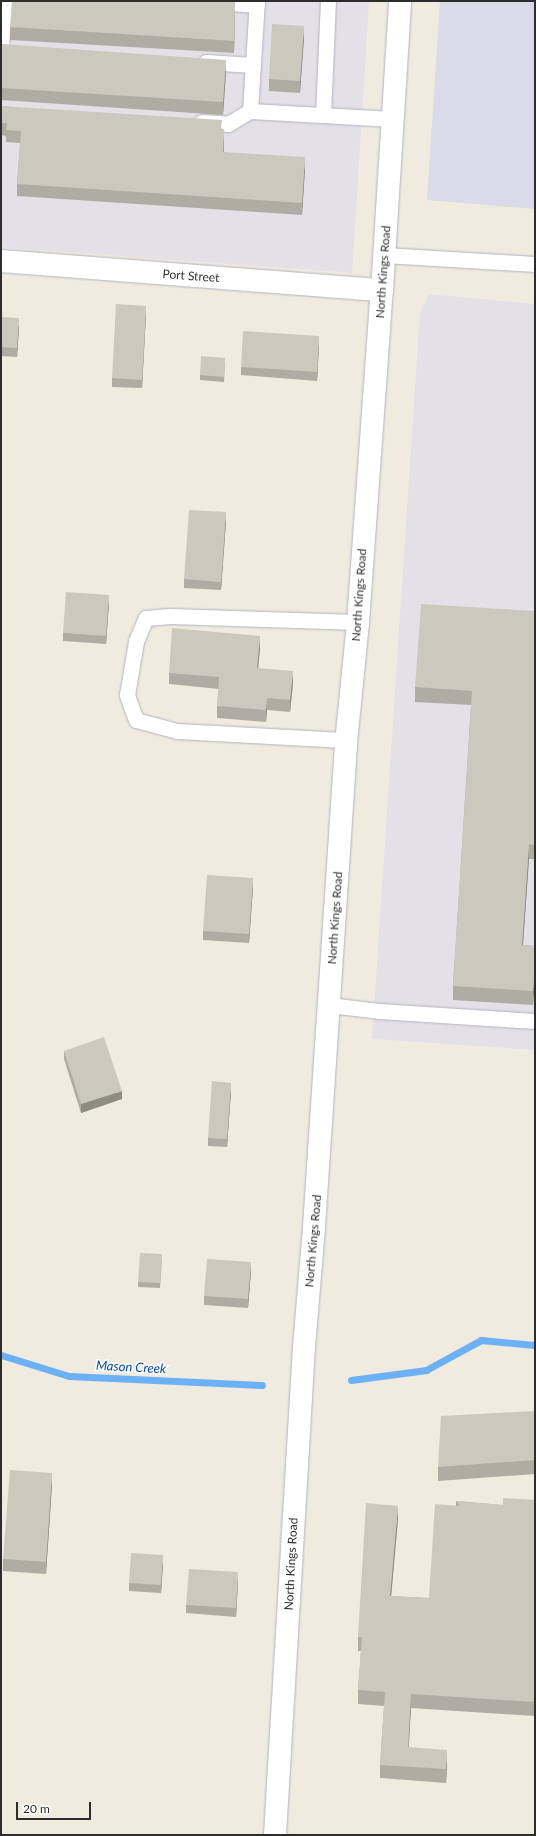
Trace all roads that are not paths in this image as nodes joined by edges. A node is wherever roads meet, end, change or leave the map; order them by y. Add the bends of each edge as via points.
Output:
1 (5, 1) edge
2 (205, 1) edge
3 (328, 1) edge
4 (400, 1) edge
5 (257, 3) edge
6 (1, 44) edge
7 (1, 48) edge
8 (17, 49) edge
9 (190, 60) edge
10 (253, 65) junction
11 (250, 111) junction
12 (323, 115) junction
13 (393, 119) junction
14 (189, 122) edge
15 (384, 255) junction
16 (1, 261) edge
17 (535, 264) edge
18 (382, 290) junction
19 (358, 622) junction
20 (346, 743) junction
21 (329, 1004) junction
22 (535, 1021) edge
23 (276, 1835) edge

1 - 6 lane
2 - 5 lane
3 - 12 lane
4 - 13 main road, North Kings Road
5 - 10 lane
7 - 8 lane
9 - 10 lane
10 - 11 lane
11 - 12 lane
11 - 14 lane via 228,124
12 - 13 lane
13 - 15 main road, North Kings Road
15 - 17 lane
15 - 18 main road, North Kings Road
16 - 18 main road, Port Street
18 - 19 main road, North Kings Road
19 - 20 main road, North Kings Road
19 - 20 lane via 170,616 146,618 136,641 127,695 136,720 177,731 344,740
20 - 21 main road, North Kings Road
21 - 22 lane
21 - 23 main road, North Kings Road via 304,1347

